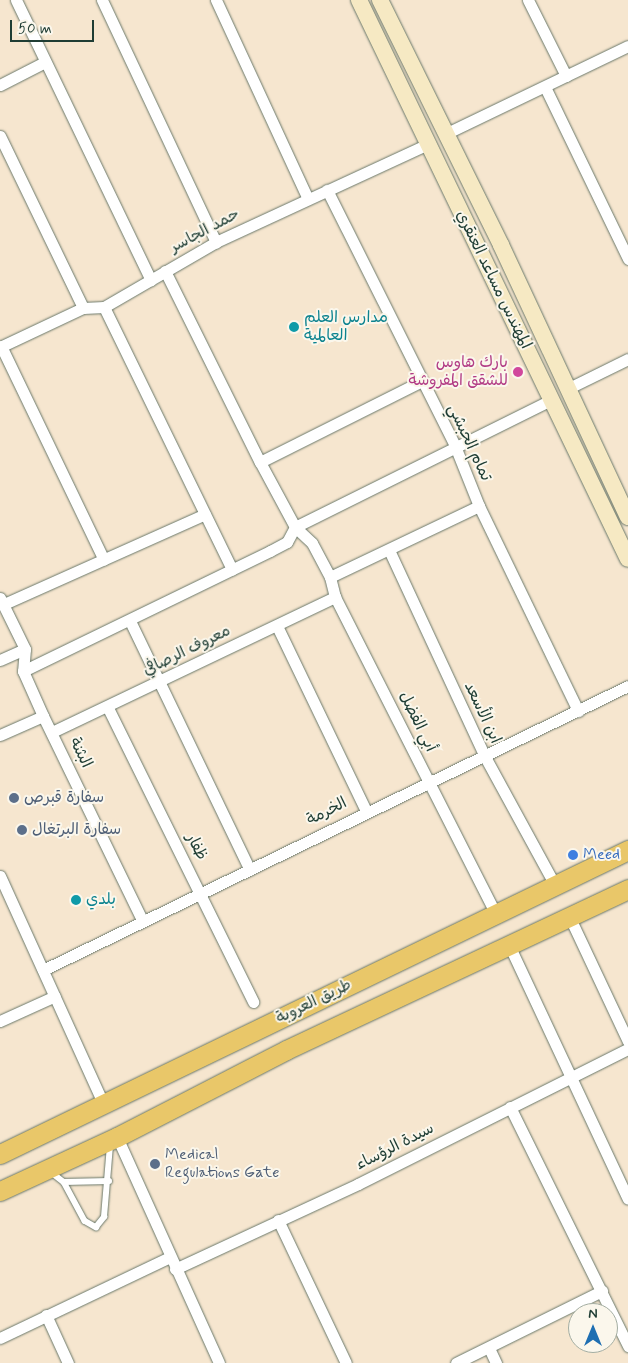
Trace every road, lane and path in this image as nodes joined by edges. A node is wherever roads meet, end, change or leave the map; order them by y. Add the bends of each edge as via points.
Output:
1 (16, 0) edge
2 (102, 0) edge
3 (216, 0) edge
4 (359, 0) edge
5 (380, 0) edge
6 (528, 0) edge
7 (628, 46) edge
8 (45, 62) junction
9 (566, 76) junction
10 (0, 84) edge
11 (545, 87) junction
12 (445, 134) junction
13 (0, 136) edge
14 (428, 144) junction
15 (327, 190) junction
16 (308, 198) junction
17 (216, 242) junction
18 (628, 259) edge
19 (165, 271) junction
20 (151, 280) junction
21 (104, 307) junction
22 (83, 308) junction
23 (544, 339) junction
24 (1, 346) edge
25 (526, 348) junction
26 (628, 359) edge
27 (422, 381) junction
28 (567, 389) junction
29 (551, 400) junction
30 (455, 446) junction
31 (260, 462) junction
32 (479, 506) junction
33 (205, 514) junction
34 (628, 517) edge
35 (295, 527) junction
36 (389, 550) junction
37 (628, 559) edge
38 (104, 560) junction
39 (232, 569) junction
40 (330, 577) junction
41 (335, 597) junction
42 (2, 601) edge
43 (130, 621) junction
44 (277, 626) junction
45 (25, 649) junction
46 (0, 660) edge
47 (23, 671) junction
48 (159, 682) junction
49 (628, 686) edge
50 (108, 708) junction
51 (578, 711) junction
52 (43, 716) junction
53 (52, 732) junction
54 (0, 735) edge
55 (484, 756) junction
56 (428, 782) junction
57 (366, 811) junction
58 (628, 850) edge
59 (250, 870) junction
60 (0, 876) edge
61 (555, 885) junction
62 (628, 889) edge
63 (200, 893) junction
64 (496, 914) junction
65 (570, 918) junction
66 (142, 920) junction
67 (508, 945) junction
68 (43, 970) junction
69 (56, 996) junction
70 (253, 1002) dead end
71 (0, 1020) edge
72 (628, 1041) edge
73 (628, 1049) edge
74 (569, 1078) junction
75 (103, 1103) junction
76 (510, 1107) junction
77 (114, 1139) junction
78 (0, 1154) edge
79 (45, 1168) junction
80 (109, 1181) junction
81 (64, 1182) junction
82 (0, 1190) edge
83 (628, 1199) edge
84 (278, 1220) junction
85 (170, 1257) junction
86 (175, 1268) junction
87 (602, 1291) junction
88 (46, 1315) junction
89 (0, 1338) edge
90 (628, 1346) edge
91 (489, 1348) junction
92 (68, 1363) edge
93 (219, 1363) edge
94 (346, 1363) edge
95 (456, 1363) edge
96 (496, 1363) edge

1 - 8 street
2 - 17 street
3 - 16 street
4 - 14 street, المهندس مساعد العنقري
5 - 12 street, المهندس مساعد العنقري
6 - 9 street
7 - 9 street
8 - 10 street
8 - 20 street
9 - 11 street
11 - 12 street
11 - 18 street
12 - 23 street, المهندس مساعد العنقري
13 - 22 street
14 - 15 street, حمد الجاسر
14 - 25 street, المهندس مساعد العنقري
15 - 16 street, حمد الجاسر
15 - 27 street, تمام الحبشي
16 - 17 street, حمد الجاسر
17 - 19 street, حمد الجاسر
19 - 20 street, حمد الجاسر
19 - 31 street
20 - 21 street, حمد الجاسر
21 - 22 street, حمد الجاسر
21 - 33 street
22 - 24 street, حمد الجاسر
23 - 25 street
23 - 28 street, المهندس مساعد العنقري
24 - 38 street
25 - 29 street, المهندس مساعد العنقري
26 - 28 street
27 - 30 street, تمام الحبشي
27 - 31 street
28 - 34 street, المهندس مساعد العنقري
29 - 30 street
29 - 37 street, المهندس مساعد العنقري
30 - 32 street, تمام الحبشي
30 - 35 street
31 - 35 street
32 - 36 street
32 - 51 street, تمام الحبشي
33 - 38 street
33 - 39 street
35 - 39 street via 287,542
35 - 40 street, أبي الفضل via 312,543
36 - 40 street
36 - 55 street, ابن الأسعد
38 - 42 street
39 - 43 street
40 - 41 street, أبي الفضل
41 - 44 street, معروف الرصافي
41 - 56 street, أبي الفضل
42 - 45 street
43 - 47 street
43 - 48 street
44 - 48 street, معروف الرصافي
44 - 57 street
45 - 46 street
45 - 47 street, البثنة
47 - 52 street, البثنة
48 - 50 street, معروف الرصافي
48 - 59 street
49 - 51 street, الخرمة
50 - 53 street, معروف الرصافي
50 - 63 street, ظفار
51 - 55 street, الخرمة
52 - 53 street, البثنة
52 - 54 street
53 - 66 street, البثنة
55 - 56 street, الخرمة
55 - 61 street, ابن الأسعد
56 - 57 street, الخرمة
56 - 64 street, أبي الفضل
57 - 59 street, الخرمة
58 - 61 main road, طريق العروبة
59 - 63 street, الخرمة
60 - 68 street
61 - 64 main road, طريق العروبة
62 - 65 main road, طريق العروبة
63 - 66 street, الخرمة
63 - 70 street, ظفار
64 - 75 main road, طريق العروبة
65 - 67 main road, طريق العروبة
65 - 72 street
66 - 68 street, الخرمة
67 - 74 street
67 - 77 main road, طريق العروبة via 286,1050
68 - 69 street
69 - 71 street
69 - 75 street
73 - 74 street, سيدة الرؤساء
74 - 76 street, سيدة الرؤساء
74 - 83 street
75 - 78 main road, طريق العروبة
76 - 84 street, سيدة الرؤساء
76 - 87 street
77 - 79 main road, طريق العروبة
77 - 80 lane
77 - 85 street
79 - 81 lane
79 - 82 main road, طريق العروبة
80 - 81 lane
80 - 81 lane via 104,1217 96,1226 85,1221
84 - 86 street, سيدة الرؤساء
84 - 94 street
85 - 86 street
85 - 88 street
86 - 93 street
87 - 90 street
87 - 91 street
88 - 89 street
88 - 92 street
91 - 95 street
91 - 96 street

